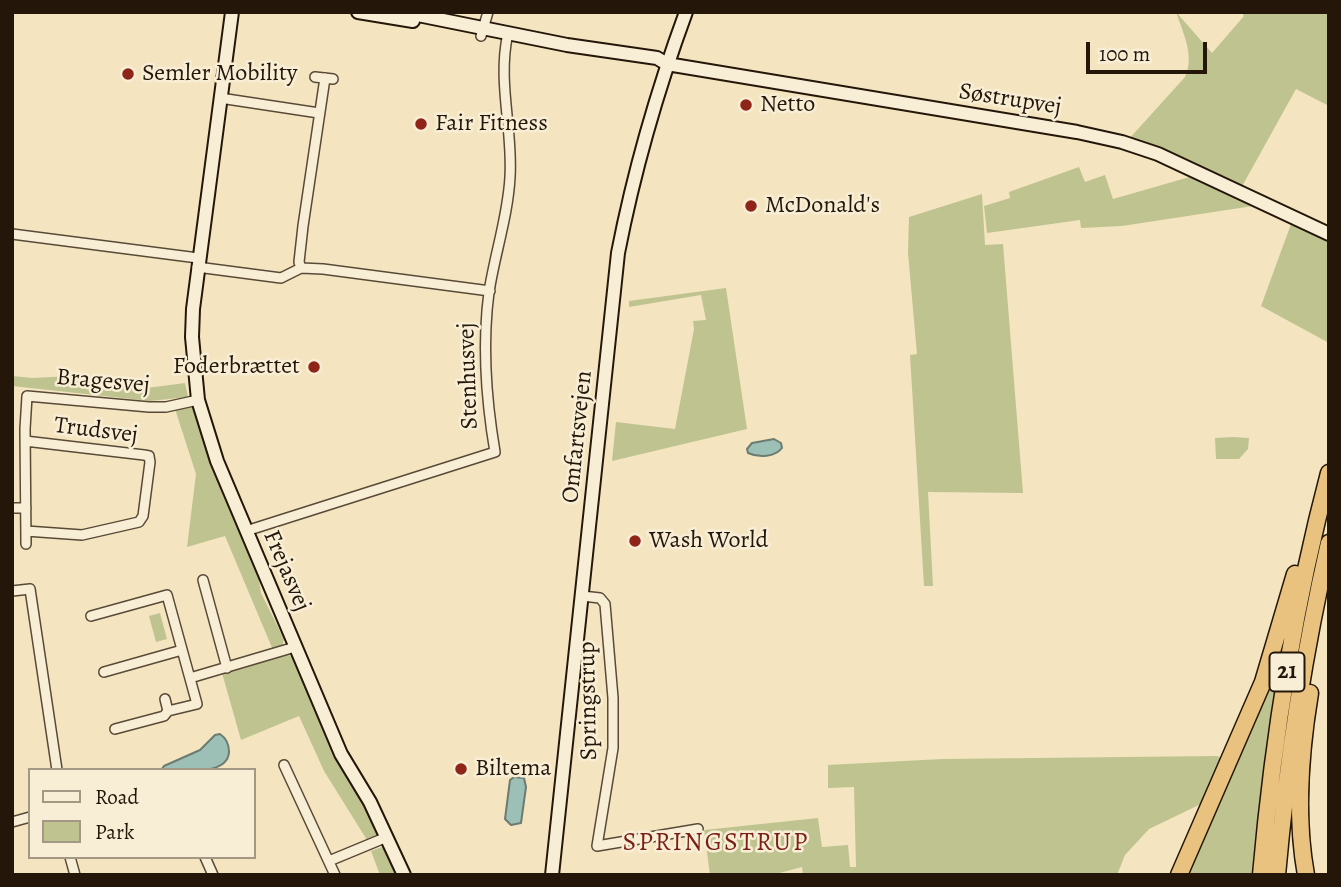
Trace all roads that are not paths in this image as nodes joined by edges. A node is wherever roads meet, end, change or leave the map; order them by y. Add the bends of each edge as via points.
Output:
1 (232, 12) edge
2 (358, 12) edge
3 (403, 12) edge
4 (488, 12) edge
5 (686, 12) edge
6 (482, 32) junction
7 (507, 37) junction
8 (667, 64) junction
9 (324, 78) dead end
10 (220, 99) junction
11 (319, 113) junction
12 (12, 234) edge
13 (1329, 234) edge
14 (198, 263) junction
15 (301, 268) junction
16 (490, 291) junction
17 (198, 400) junction
18 (12, 429) edge
19 (25, 429) junction
20 (25, 442) junction
21 (1329, 473) edge
22 (12, 508) edge
23 (26, 508) junction
24 (1319, 509) junction
25 (26, 531) junction
26 (246, 531) junction
27 (1329, 543) edge
28 (26, 544) dead end
29 (1329, 567) edge
30 (203, 580) dead end
31 (12, 591) edge
32 (582, 596) junction
33 (137, 603) junction
34 (140, 615) dead end
35 (91, 616) dead end
36 (295, 647) junction
37 (182, 650) junction
38 (227, 668) junction
39 (104, 672) dead end
40 (190, 678) junction
41 (165, 699) dead end
42 (168, 712) junction
43 (115, 729) dead end
44 (284, 765) dead end
45 (57, 768) edge
46 (698, 829) dead end
47 (387, 838) junction
48 (206, 859) edge
49 (329, 862) junction
50 (213, 875) edge
51 (335, 875) edge
52 (404, 875) edge
53 (552, 875) edge
54 (1179, 875) edge
55 (1261, 875) edge
56 (1277, 875) edge
57 (1306, 875) edge

1 - 10 street, Frejasvej
2 - 6 street
3 - 6 street
4 - 6 street
5 - 8 street, Omfartsvejen
6 - 7 street
7 - 8 street via 657,58
7 - 16 street, Stenhusvej via 503,94 511,173
8 - 13 street, Søstrupvej via 1122,142 1158,154
8 - 32 street, Omfartsvejen via 636,169 618,253
9 - 11 street
10 - 11 street
10 - 14 street, Frejasvej
11 - 15 street
12 - 14 street
14 - 15 street via 281,278
14 - 17 street, Frejasvej via 192,337
15 - 16 street
16 - 26 street, Stenhusvej via 486,379 495,452
17 - 19 street, Bragesvej via 149,407 31,395 25,400
17 - 26 street, Frejasvej
18 - 19 street
19 - 20 street, Bragesvej
20 - 23 street, Bragesvej
20 - 25 street, Trudsvej via 144,455 150,462 144,516 139,522 82,536
21 - 24 highway, 21
22 - 23 street
23 - 25 street, Bragesvej
24 - 54 highway via 1301,549 1263,682
24 - 55 highway, 21 via 1290,653
25 - 28 street, Bragesvej
26 - 36 street, Frejasvej
27 - 56 highway, 21 via 1293,730
29 - 57 highway via 1300,768
30 - 38 street
31 - 45 street via 30,589
32 - 46 street, Springstrup via 600,598 604,604 613,698 612,757 597,846
32 - 53 street, Omfartsvejen
33 - 34 street
33 - 35 street
33 - 37 street via 167,595
36 - 38 street
36 - 47 street, Frejasvej via 345,764
37 - 39 street
37 - 40 street
38 - 40 street
40 - 42 street via 197,704
41 - 42 street
42 - 43 street
44 - 49 street
47 - 49 street
47 - 52 street, Frejasvej
48 - 50 street
49 - 51 street

